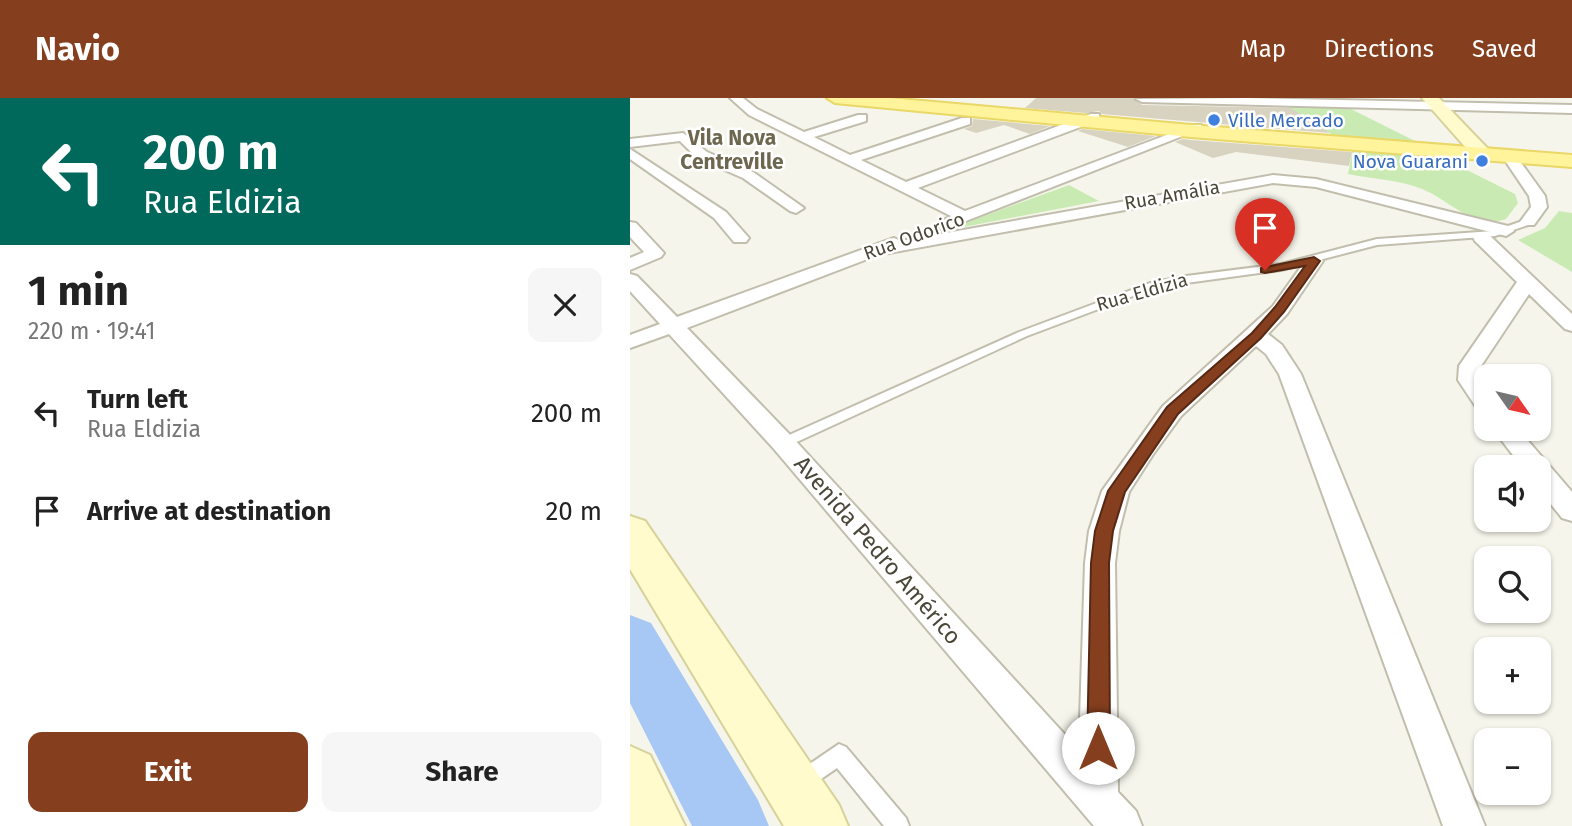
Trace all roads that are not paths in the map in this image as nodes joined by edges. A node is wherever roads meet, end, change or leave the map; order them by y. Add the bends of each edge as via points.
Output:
1 (736, 98) edge
2 (835, 98) edge
3 (848, 98) edge
4 (885, 98) edge
5 (1142, 98) edge
6 (1434, 102) edge
7 (1572, 109) edge
8 (862, 118) dead end
9 (1090, 119) junction
10 (966, 121) dead end
11 (1137, 124) junction
12 (1194, 130) junction
13 (805, 136) junction
14 (630, 143) edge
15 (630, 153) edge
16 (1481, 153) junction
17 (1509, 156) junction
18 (850, 159) junction
19 (1572, 161) edge
20 (906, 187) junction
21 (796, 208) dead end
22 (965, 217) junction
23 (1528, 222) joint
24 (630, 226) edge
25 (1506, 230) junction
26 (740, 237) dead end
27 (1481, 237) junction
28 (878, 250) junction
29 (1314, 261) junction
30 (630, 265) edge
31 (630, 280) edge
32 (1527, 282) junction
33 (1572, 325) edge
34 (673, 326) junction
35 (1256, 335) junction
36 (630, 342) edge
37 (1474, 387) edge
38 (1515, 441) edge
39 (783, 443) junction
40 (1526, 455) edge
41 (1551, 485) edge
42 (1572, 511) edge
43 (630, 532) edge
44 (630, 775) edge
45 (1098, 800) junction
46 (806, 807) edge
47 (655, 826) edge
48 (898, 826) edge
49 (1121, 826) edge
50 (1464, 826) edge

1 - 13 street via 753,112
2 - 3 main road
3 - 9 main road
4 - 9 main road
5 - 6 street
5 - 11 street via 1143,116
6 - 7 street
6 - 16 main road
8 - 13 street
9 - 11 main road
9 - 20 street
10 - 18 street
11 - 12 main road
12 - 16 main road
12 - 22 street, Rua Odorico
13 - 18 street
14 - 21 street via 683,137 702,155 748,175
15 - 26 street via 720,215
16 - 17 main road
17 - 19 main road
17 - 23 street, Rua Eldizia via 1537,196 1539,206
18 - 20 street
20 - 22 street
22 - 28 street, Rua Odorico
23 - 25 lane, Rua Eldizia
24 - 30 street via 655,253
25 - 27 lane, Rua Eldizia
25 - 28 street, Rua Amália via 1338,187 1273,179
27 - 29 lane, Rua Eldizia via 1375,242
27 - 32 street
28 - 34 street, Rua Odorico
29 - 35 street
29 - 39 lane, Rua Eldizia via 1176,279 1142,289 1023,334
31 - 34 street, Avenida Pedro Américo
32 - 33 street
32 - 37 street via 1470,366 1469,380
34 - 36 street, Rua Odorico
34 - 39 street, Avenida Pedro Américo
35 - 45 street via 1172,411 1116,491 1100,563
35 - 50 street via 1274,350 1290,374
38 - 40 street
39 - 45 street, Avenida Pedro Américo
41 - 42 street
43 - 46 main road
44 - 47 main road
45 - 49 street, Avenida Pedro Américo
46 - 48 lane via 839,754

